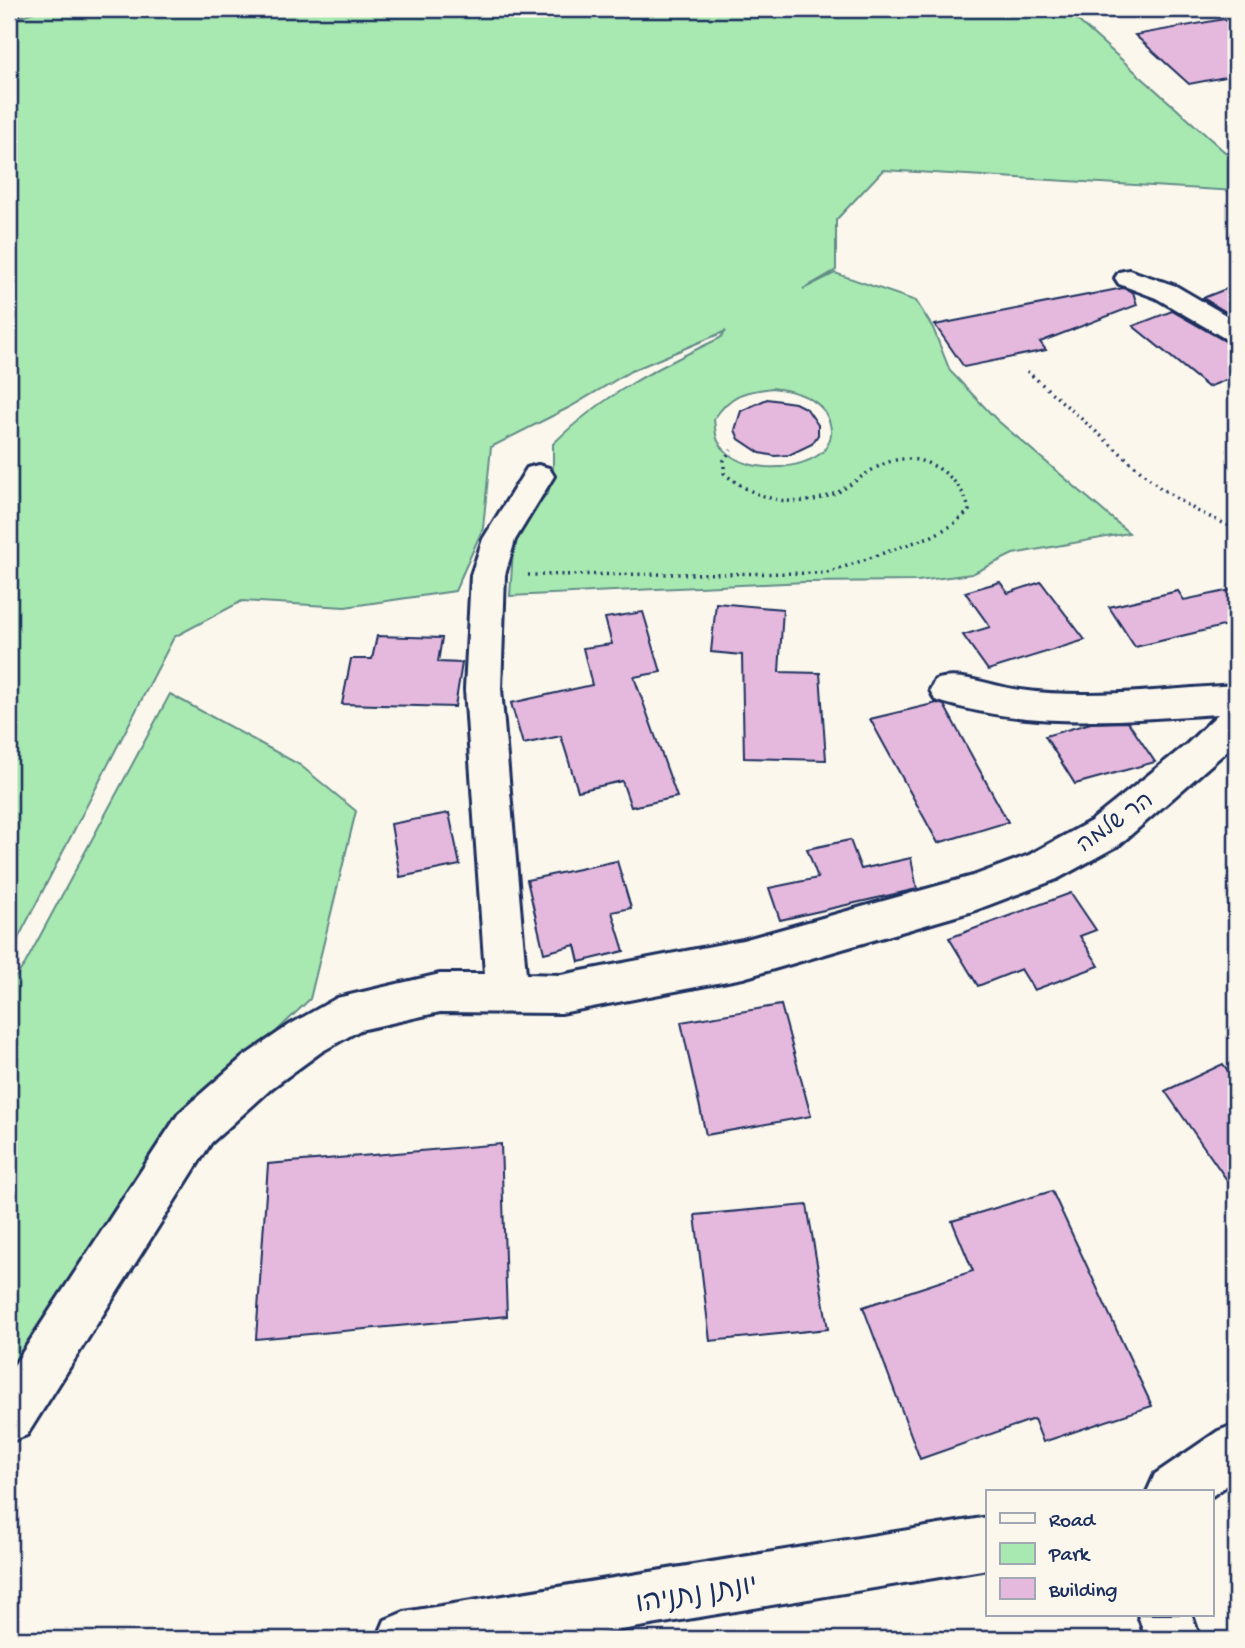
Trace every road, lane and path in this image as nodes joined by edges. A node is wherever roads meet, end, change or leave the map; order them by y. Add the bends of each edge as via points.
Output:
1 (1129, 278) dead end
2 (1236, 332) edge
3 (1027, 371) dead end
4 (731, 450) dead end
5 (538, 477) dead end
6 (1236, 529) edge
7 (488, 575) junction
8 (948, 690) dead end
9 (1236, 699) edge
10 (1236, 720) edge
11 (507, 994) junction
12 (9, 1417) edge
13 (1236, 1449) edge
14 (1177, 1490) edge
15 (986, 1543) edge
16 (1165, 1616) edge
17 (404, 1639) edge
18 (1173, 1639) edge

1 - 2 street via 1174,296
3 - 6 path via 1159,487
4 - 7 path via 723,473 750,494 808,501 823,498 884,463 919,460 956,481 967,497 969,511 942,533 850,569 827,573
5 - 7 street via 499,539
7 - 11 street via 483,689
8 - 9 street via 1021,705 1079,708
10 - 11 street, הר שלמה via 1105,833 1043,867 973,893 743,960 561,995
11 - 12 street, הר שלמה via 440,993 352,1012 258,1072 195,1128
13 - 14 street
15 - 17 street, יונתן נתניהו
16 - 18 street

